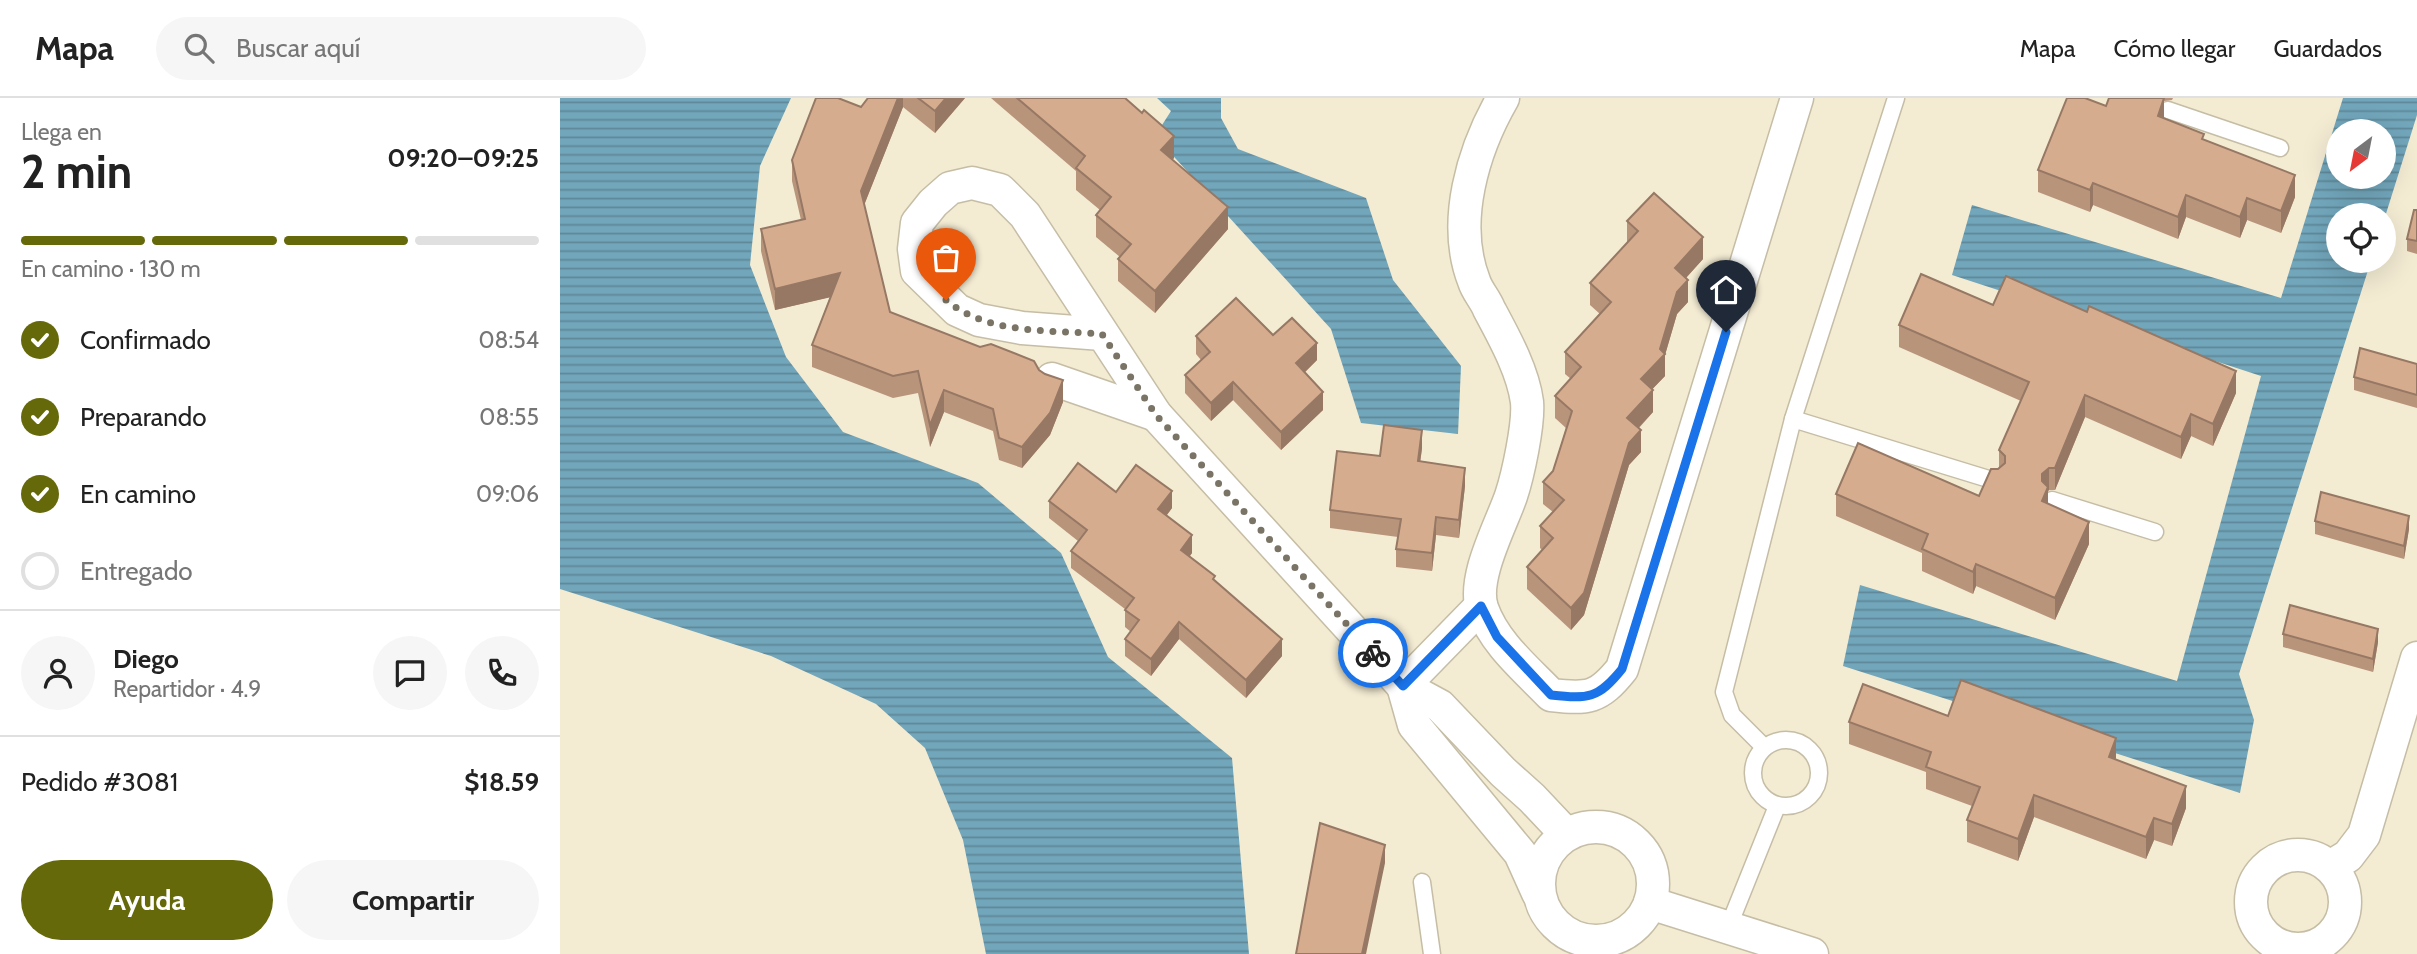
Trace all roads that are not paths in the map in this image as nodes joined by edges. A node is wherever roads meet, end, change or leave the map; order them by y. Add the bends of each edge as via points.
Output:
1 (1503, 98) edge
2 (1797, 98) edge
3 (1896, 98) edge
4 (2168, 110) dead end
5 (2280, 148) dead end
6 (1102, 334) junction
7 (1052, 379) edge
8 (1156, 415) junction
9 (1794, 419) junction
10 (1995, 481) edge
11 (2052, 500) edge
12 (2155, 532) dead end
13 (1481, 606) junction
14 (2417, 658) edge
15 (1403, 686) junction
16 (1764, 747) junction
17 (1777, 806) junction
18 (1566, 834) junction
19 (2330, 867) junction
20 (1422, 882) dead end
21 (1539, 895) junction
22 (1650, 904) junction
23 (1728, 928) junction
24 (2279, 950) edge
25 (1432, 954) edge
26 (1812, 954) edge

1 - 13 street via 1473,169 1463,211 1474,281 1516,365 1527,403 1512,494 1488,556
2 - 13 street via 1622,669 1606,690 1579,698 1551,695 1497,637
3 - 9 lane
4 - 5 lane
6 - 6 street via 1022,328 979,320 957,310 917,271 917,223 950,188 972,183 1000,190 1025,215
6 - 8 street
7 - 8 street
8 - 15 street
9 - 10 lane
9 - 16 lane via 1724,692 1732,715
11 - 12 lane
13 - 15 street
14 - 19 street via 2364,835 2348,856
15 - 18 street via 1440,706
15 - 21 street via 1414,725 1520,853
16 - 17 lane via 1755,758 1755,787
16 - 17 lane via 1782,739 1801,742 1815,756 1820,775 1813,793 1797,805
17 - 23 lane
18 - 21 street via 1542,861
18 - 22 street via 1599,826 1633,839 1652,869
19 - 24 street via 2342,885 2345,906 2338,927 2323,942
19 - 24 street via 2309,855 2285,856 2265,867 2258,877 2252,887 2250,911 2261,932
20 - 25 lane
21 - 22 street via 1548,916 1562,931 1582,940 1603,941 1623,935 1640,922
22 - 23 street
23 - 26 street

